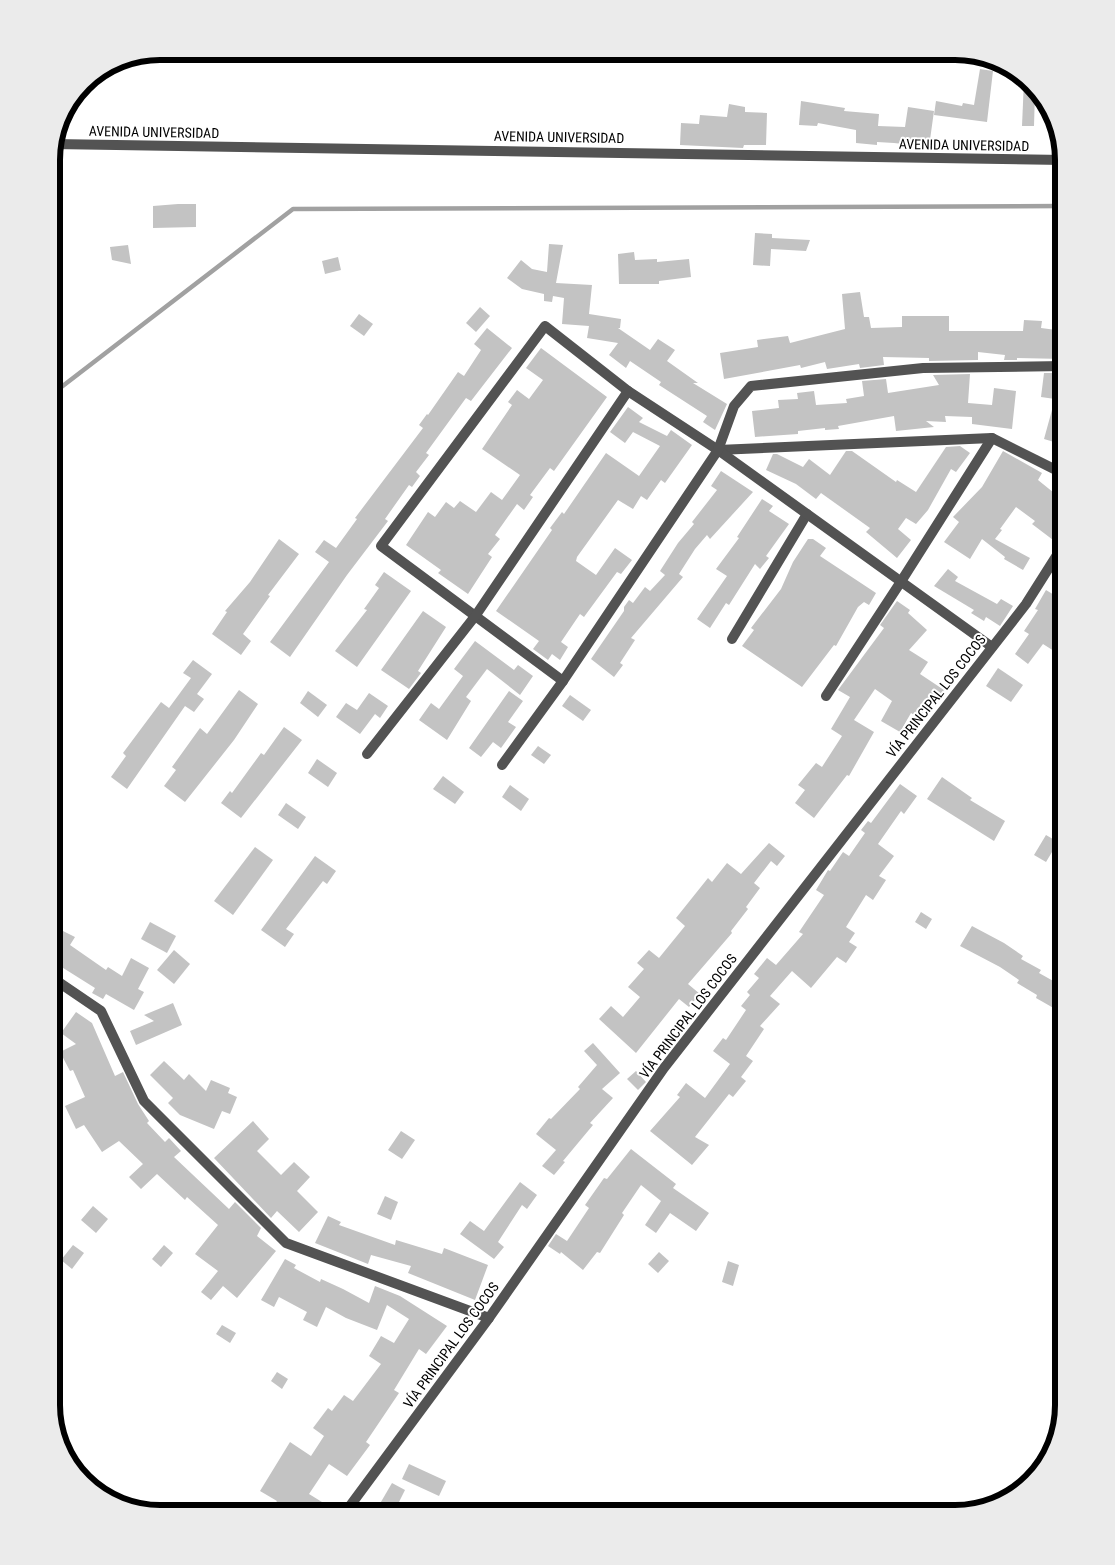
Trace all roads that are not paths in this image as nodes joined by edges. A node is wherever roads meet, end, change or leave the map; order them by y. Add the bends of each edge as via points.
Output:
1 (61, 144) edge
2 (1055, 160) edge
3 (1055, 366) edge
4 (628, 391) junction
5 (992, 438) junction
6 (718, 450) junction
7 (1055, 470) edge
8 (807, 514) junction
9 (1055, 558) edge
10 (902, 580) junction
11 (476, 615) junction
12 (732, 639) dead end
13 (992, 647) junction
14 (563, 681) junction
15 (826, 696) dead end
16 (367, 754) dead end
17 (502, 765) dead end
18 (60, 982) edge
19 (488, 1318) junction
20 (351, 1505) edge

1 - 2 street, AVENIDA UNIVERSIDAD
3 - 6 street via 923,368 751,386 734,406
4 - 6 street
4 - 11 street
4 - 11 street via 545,326 382,546
5 - 6 street
5 - 7 street
5 - 10 street
6 - 8 street
6 - 14 street
8 - 10 street
8 - 12 street
9 - 13 street, VÍA PRINCIPAL LOS COCOS via 1026,604
10 - 13 street
10 - 15 street
11 - 14 street
11 - 16 street
13 - 19 street, VÍA PRINCIPAL LOS COCOS via 664,1068
14 - 17 street
18 - 19 street via 101,1011 144,1101 286,1243
19 - 20 street, VÍA PRINCIPAL LOS COCOS

